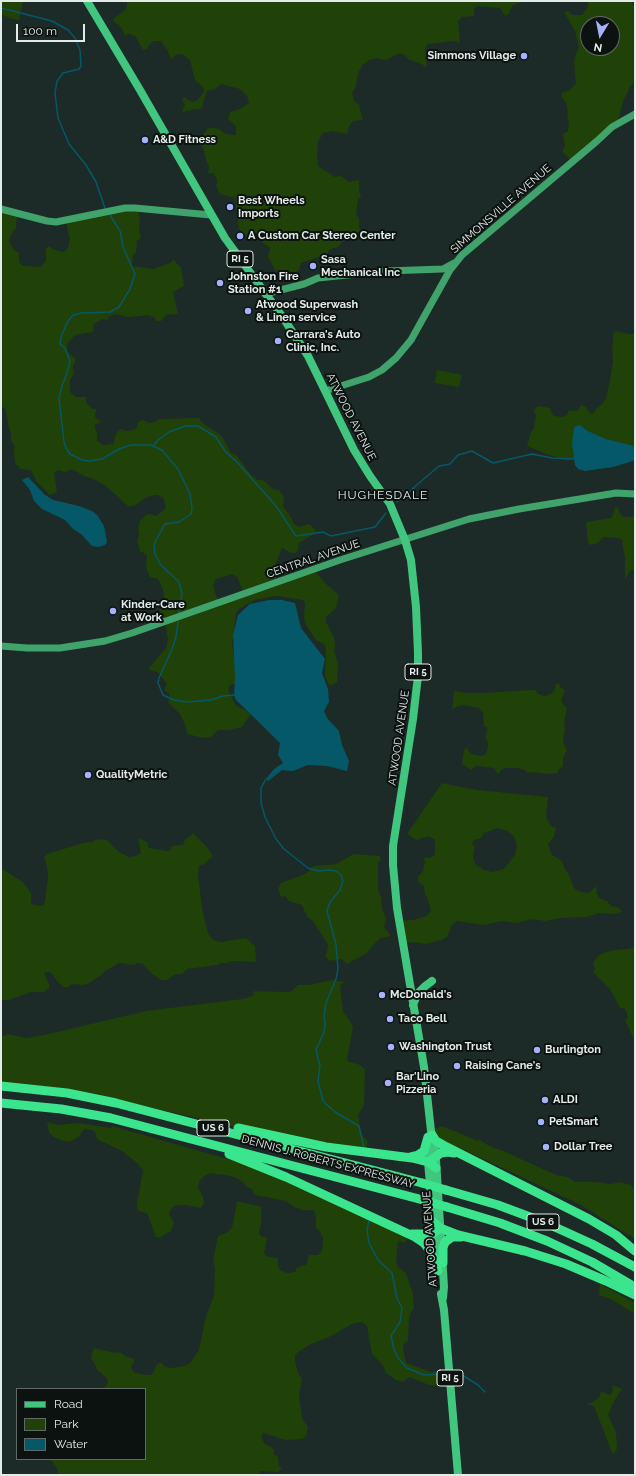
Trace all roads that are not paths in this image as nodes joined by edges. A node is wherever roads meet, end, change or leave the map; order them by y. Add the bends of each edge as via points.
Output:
1 (87, 1) edge
2 (635, 114) edge
3 (1, 209) edge
4 (211, 215) junction
5 (456, 262) junction
6 (264, 294) junction
7 (325, 390) junction
8 (635, 494) edge
9 (405, 540) junction
10 (1, 646) edge
11 (432, 981) dead end
12 (413, 1005) junction
13 (1, 1086) edge
14 (1, 1103) edge
15 (174, 1117) junction
16 (168, 1133) junction
17 (430, 1134) junction
18 (435, 1156) junction
19 (406, 1157) junction
20 (469, 1158) junction
21 (428, 1162) junction
22 (436, 1168) junction
23 (432, 1221) joint
24 (401, 1230) junction
25 (437, 1231) junction
26 (469, 1238) junction
27 (635, 1251) edge
28 (440, 1267) junction
29 (635, 1267) edge
30 (635, 1287) edge
31 (635, 1295) edge
32 (458, 1475) edge

1 - 4 main road, ATWOOD AVENUE / RI 5
2 - 5 street, SIMMONSVILLE AVENUE via 612,127
3 - 4 street via 56,222 125,208
4 - 6 main road, ATWOOD AVENUE / RI 5 via 224,238
5 - 6 street via 443,269 318,278
5 - 7 street, SIMMONSVILLE AVENUE via 411,340 400,354 369,377
6 - 7 main road, ATWOOD AVENUE / RI 5 via 308,356
7 - 9 main road, ATWOOD AVENUE / RI 5 via 354,450 390,504
8 - 9 street, CENTRAL AVENUE via 616,493 500,512
9 - 10 street, CENTRAL AVENUE via 340,560 132,634 60,648
9 - 12 main road, ATWOOD AVENUE / RI 5 via 414,585 418,666 414,712 393,846 393,865 395,894
11 - 12 main road via 418,993
12 - 17 main road, ATWOOD AVENUE / RI 5 via 424,1066
13 - 15 highway, DENNIS J. ROBERTS EXPRESSWAY / US 6 via 84,1096
14 - 16 highway, DENNIS J. ROBERTS EXPRESSWAY / US 6 via 78,1112
15 - 19 highway via 226,1125 321,1146
15 - 29 highway, DENNIS J. ROBERTS EXPRESSWAY / US 6, bridge via 498,1205 546,1222
16 - 24 highway via 271,1171
16 - 30 highway, DENNIS J. ROBERTS EXPRESSWAY / US 6, bridge via 423,1200 500,1223 592,1262
17 - 18 main road, ATWOOD AVENUE / RI 5 via 435,1144
17 - 19 highway via 422,1153
17 - 20 highway via 438,1142
17 - 21 main road, ATWOOD AVENUE / RI 5
18 - 20 highway via 448,1152
18 - 21 highway
18 - 22 main road, ATWOOD AVENUE / RI 5
19 - 21 highway
20 - 27 highway via 589,1219 616,1235
21 - 22 highway
21 - 23 main road, ATWOOD AVENUE / RI 5
22 - 25 main road, ATWOOD AVENUE / RI 5
23 - 25 highway
24 - 25 highway via 419,1235
24 - 28 highway via 424,1243
25 - 26 highway
25 - 28 main road, ATWOOD AVENUE / RI 5
26 - 28 highway via 456,1237 447,1240
26 - 31 highway via 515,1248 556,1261
28 - 32 main road, ATWOOD AVENUE / RI 5

